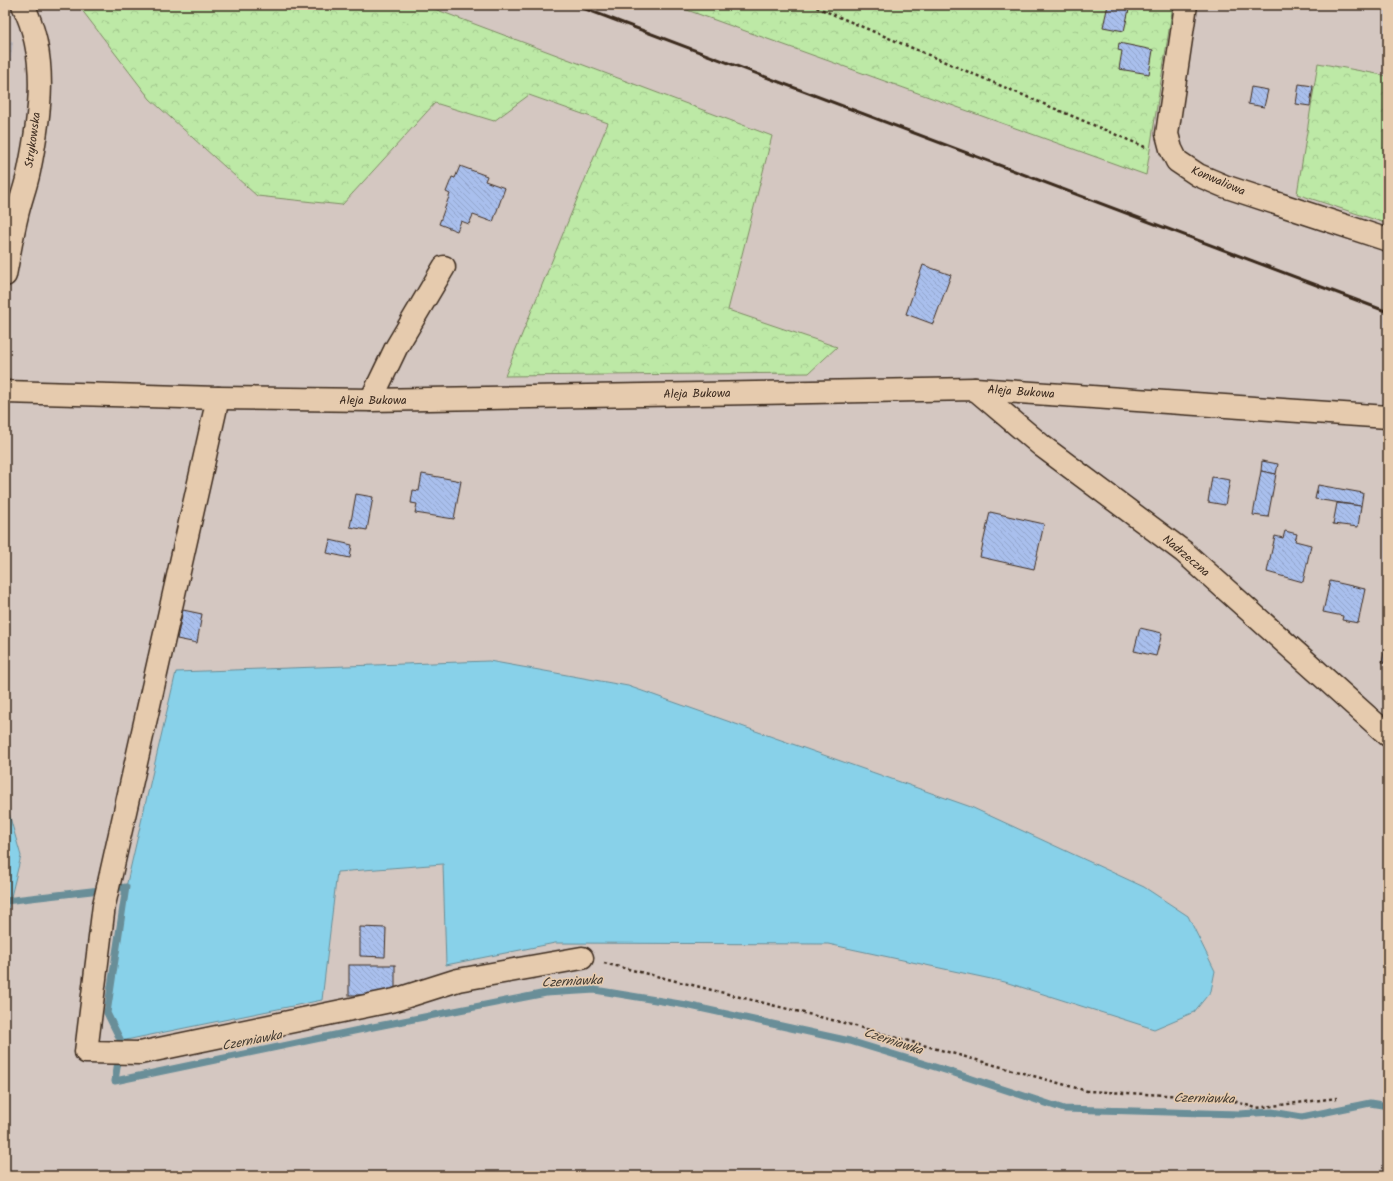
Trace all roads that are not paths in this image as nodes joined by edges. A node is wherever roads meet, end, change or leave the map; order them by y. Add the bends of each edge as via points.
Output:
1 (23, 5) edge
2 (1186, 5) edge
3 (1388, 240) edge
4 (444, 267) dead end
5 (5, 275) edge
6 (975, 389) junction
7 (5, 392) edge
8 (218, 398) junction
9 (371, 400) junction
10 (1388, 417) edge
11 (1388, 735) edge
12 (582, 958) road end

1 - 5 street, Strykowska via 33,27 36,42 40,92 29,173 17,214
2 - 3 street, Konwaliowa via 1166,134 1177,161 1198,175 1224,186
4 - 9 street via 396,348
6 - 9 street, Aleja Bukowa
6 - 10 street, Aleja Bukowa
6 - 11 street, Nadrzeczna via 1042,446 1184,552
7 - 8 street, Aleja Bukowa
8 - 9 street, Aleja Bukowa
8 - 12 street via 104,905 86,1052 140,1053 395,1000 458,980

